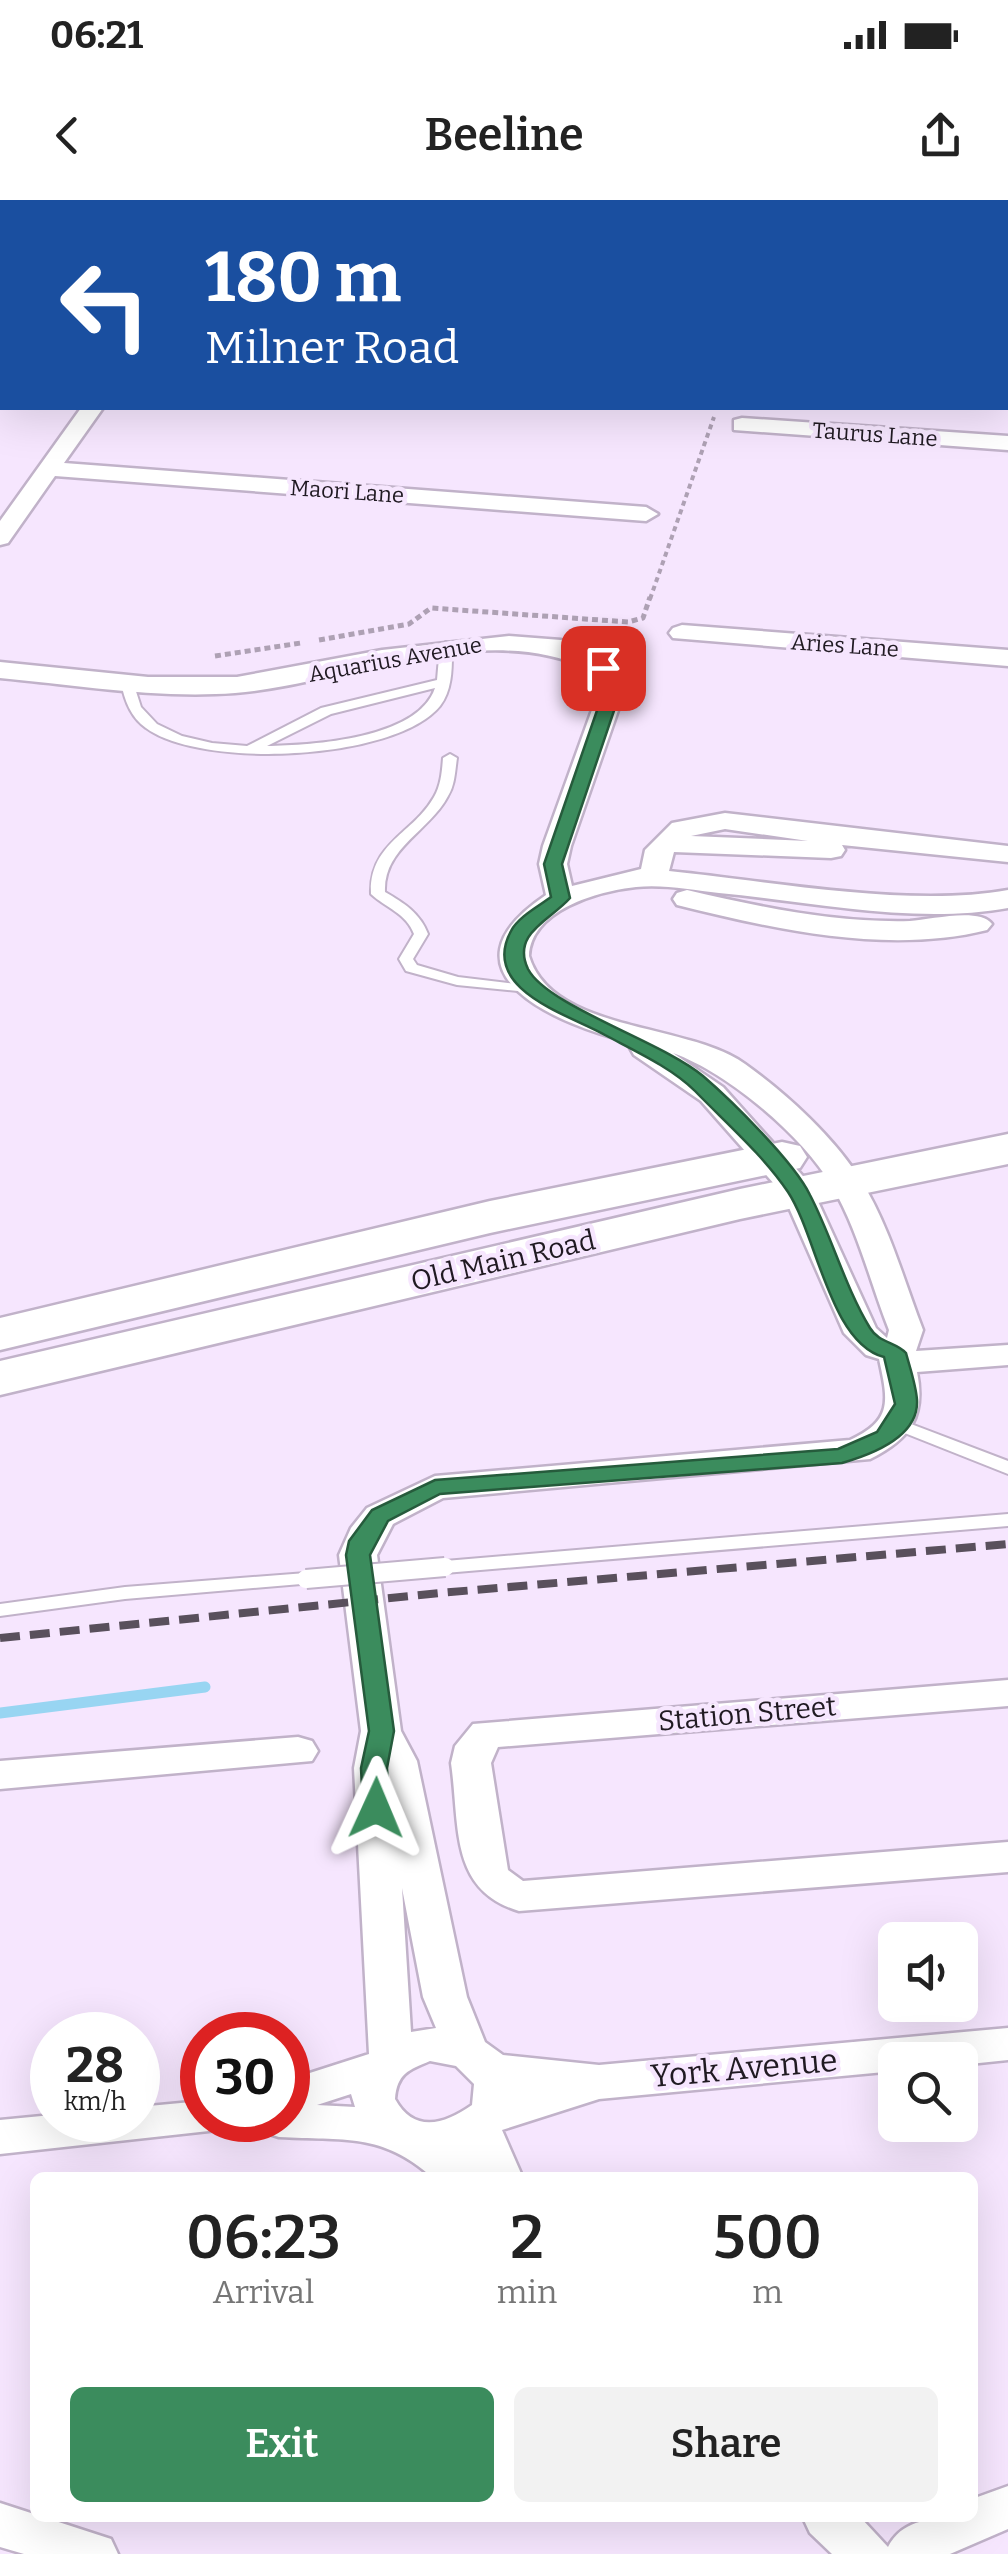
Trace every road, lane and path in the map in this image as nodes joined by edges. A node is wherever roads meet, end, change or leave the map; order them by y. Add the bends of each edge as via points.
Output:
1 (91, 410) edge
2 (716, 410) edge
3 (742, 426) dead end
4 (1008, 444) edge
5 (48, 469) junction
6 (646, 514) dead end
7 (0, 538) edge
8 (682, 633) dead end
9 (446, 646) junction
10 (204, 657) dead end
11 (1008, 658) edge
12 (0, 670) edge
13 (127, 682) junction
14 (444, 682) junction
15 (250, 750) junction
16 (450, 758) dead end
17 (1008, 854) edge
18 (653, 878) junction
19 (602, 887) junction
20 (561, 898) junction
21 (1008, 900) edge
22 (1008, 917) edge
23 (533, 990) junction
24 (609, 1028) junction
25 (1008, 1112) edge
26 (1008, 1149) edge
27 (808, 1170) junction
28 (0, 1334) edge
29 (1008, 1355) edge
30 (896, 1358) junction
31 (0, 1378) edge
32 (898, 1424) junction
33 (1008, 1468) edge
34 (1008, 1520) edge
35 (0, 1610) edge
36 (1008, 1693) edge
37 (382, 1731) junction
38 (298, 1751) dead end
39 (0, 1774) edge
40 (1008, 1857) edge
41 (1008, 2044) edge
42 (480, 2060) junction
43 (385, 2063) junction
44 (598, 2082) junction
45 (310, 2089) edge
46 (180, 2120) edge
47 (485, 2122) junction
48 (310, 2123) edge
49 (404, 2134) junction
50 (0, 2137) edge
51 (456, 2172) edge
52 (498, 2172) edge
53 (1008, 2506) edge
54 (978, 2518) edge
55 (832, 2522) edge
56 (969, 2522) edge
57 (0, 2525) edge
58 (94, 2554) edge
59 (866, 2554) edge
60 (910, 2554) edge

1 - 5 street
2 - 10 path via 643,618 431,608 409,624
3 - 4 street, Taurus Lane
5 - 6 street, Maori Lane
5 - 7 street
8 - 11 street, Aries Lane
9 - 13 street, Aquarius Avenue via 240,684
9 - 14 lane
9 - 20 street, Aquarius Avenue via 539,644 582,656 611,678 557,846 553,864
12 - 13 street, Aquarius Avenue
13 - 15 lane via 129,698 152,728
14 - 15 lane via 326,711
14 - 15 lane via 436,704 394,729 315,746
16 - 23 lane via 441,798 382,859 374,878 378,894 412,915 420,928 406,959 412,968
17 - 18 street via 666,843
18 - 19 street
18 - 21 street via 915,904
19 - 20 street
19 - 22 street via 744,913 912,930
20 - 23 street via 534,915 514,948
23 - 24 street
24 - 27 street via 694,1078
24 - 27 street via 670,1041 732,1069
25 - 27 main road, Old Main Road
26 - 27 main road, Old Main Road
27 - 28 main road, Old Main Road via 490,1217
27 - 30 street via 861,1333
27 - 30 street via 906,1330
27 - 31 main road, Old Main Road
29 - 30 street
30 - 32 street via 906,1404
32 - 33 lane
32 - 37 street via 872,1445 842,1456 466,1483 435,1487 394,1505 369,1528 358,1555
34 - 35 lane, bridge via 125,1593
36 - 40 street, Station Street via 487,1734 471,1763 488,1874 519,1896
37 - 42 street via 397,1761 444,1997
37 - 43 street via 374,1768
38 - 39 street
41 - 44 street, York Avenue
42 - 43 street via 427,2044
42 - 44 street, York Avenue
42 - 47 street via 498,2101
43 - 45 street
43 - 49 street via 370,2099
44 - 47 street, York Avenue
46 - 50 street
47 - 49 street via 442,2142
47 - 52 street
48 - 49 street
49 - 51 street
53 - 54 street
55 - 59 street
56 - 60 street
57 - 58 street

